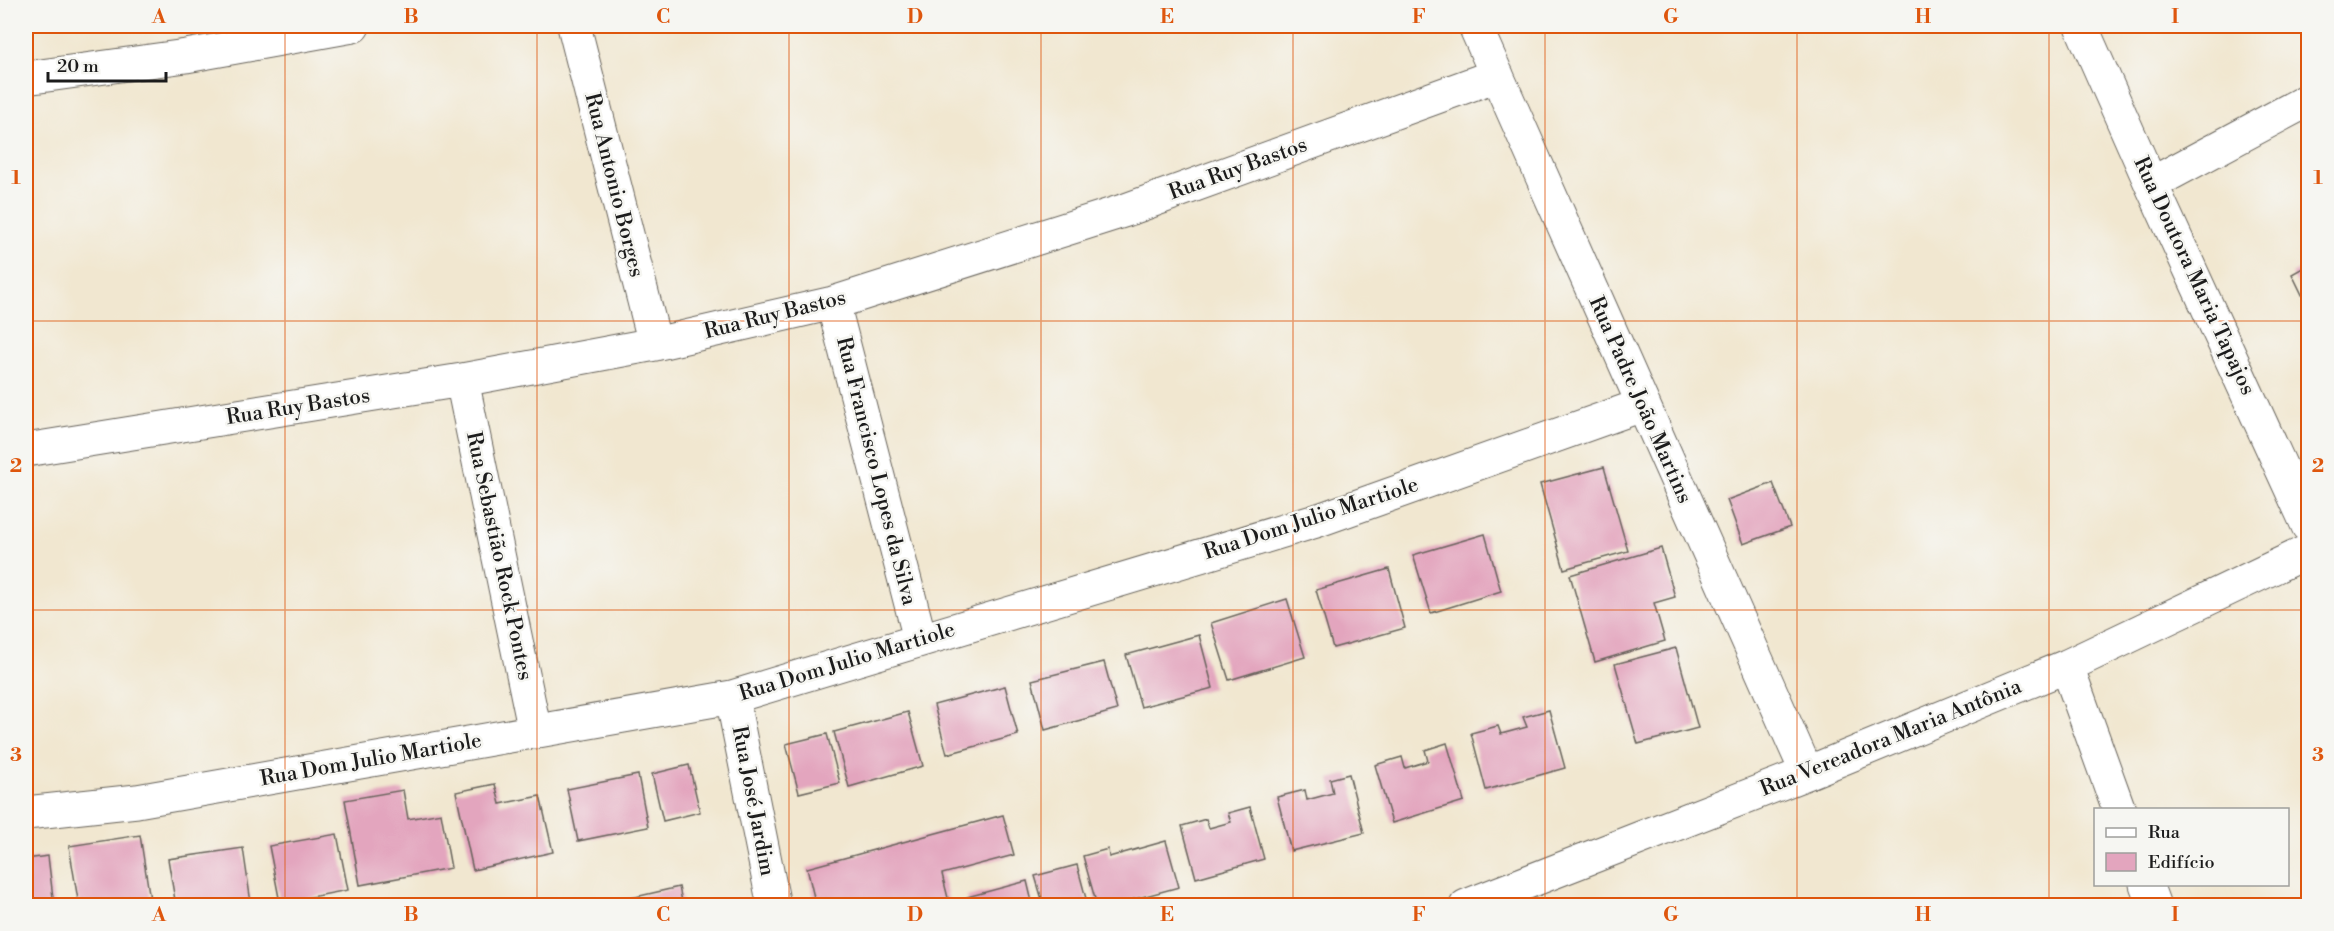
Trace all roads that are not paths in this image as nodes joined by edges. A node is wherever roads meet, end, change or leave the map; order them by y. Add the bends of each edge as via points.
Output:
1 (353, 26) edge
2 (574, 26) edge
3 (1475, 26) edge
4 (2081, 26) edge
5 (1497, 75) junction
6 (26, 78) edge
7 (2308, 100) edge
8 (2151, 184) junction
9 (833, 303) junction
10 (655, 344) junction
11 (462, 380) junction
12 (1642, 405) junction
13 (26, 450) edge
14 (2308, 526) edge
15 (2308, 552) edge
16 (920, 639) junction
17 (2067, 666) junction
18 (732, 697) junction
19 (535, 732) junction
20 (1807, 773) junction
21 (2118, 808) edge
22 (26, 813) edge
23 (2146, 886) edge
24 (774, 906) edge
25 (1466, 906) edge
26 (2154, 906) edge

1 - 6 street via 186,56
2 - 10 street, Rua Antonio Borges
3 - 5 street, Rua Padre João Martins
4 - 8 street, Rua Doutora Maria Tapajos
5 - 9 street, Rua Ruy Bastos via 1126,210
5 - 12 street, Rua Padre João Martins
7 - 8 street
8 - 14 street, Rua Doutora Maria Tapajos
9 - 10 street, Rua Ruy Bastos
9 - 16 street, Rua Francisco Lopes da Silva
10 - 11 street, Rua Ruy Bastos
11 - 13 street, Rua Ruy Bastos
11 - 19 street, Rua Sebastião Rock Pontes
12 - 16 street, Rua Dom Julio Martiole via 1316,521
12 - 20 street, Rua Padre João Martins
15 - 17 street, Rua Vereadora Maria Antônia
16 - 18 street, Rua Dom Julio Martiole
17 - 20 street, Rua Vereadora Maria Antônia
17 - 21 street
18 - 19 street, Rua Dom Julio Martiole
18 - 24 street, Rua José Jardim
19 - 22 street, Rua Dom Julio Martiole via 137,801
20 - 25 street, Rua Vereadora Maria Antônia
23 - 26 street

